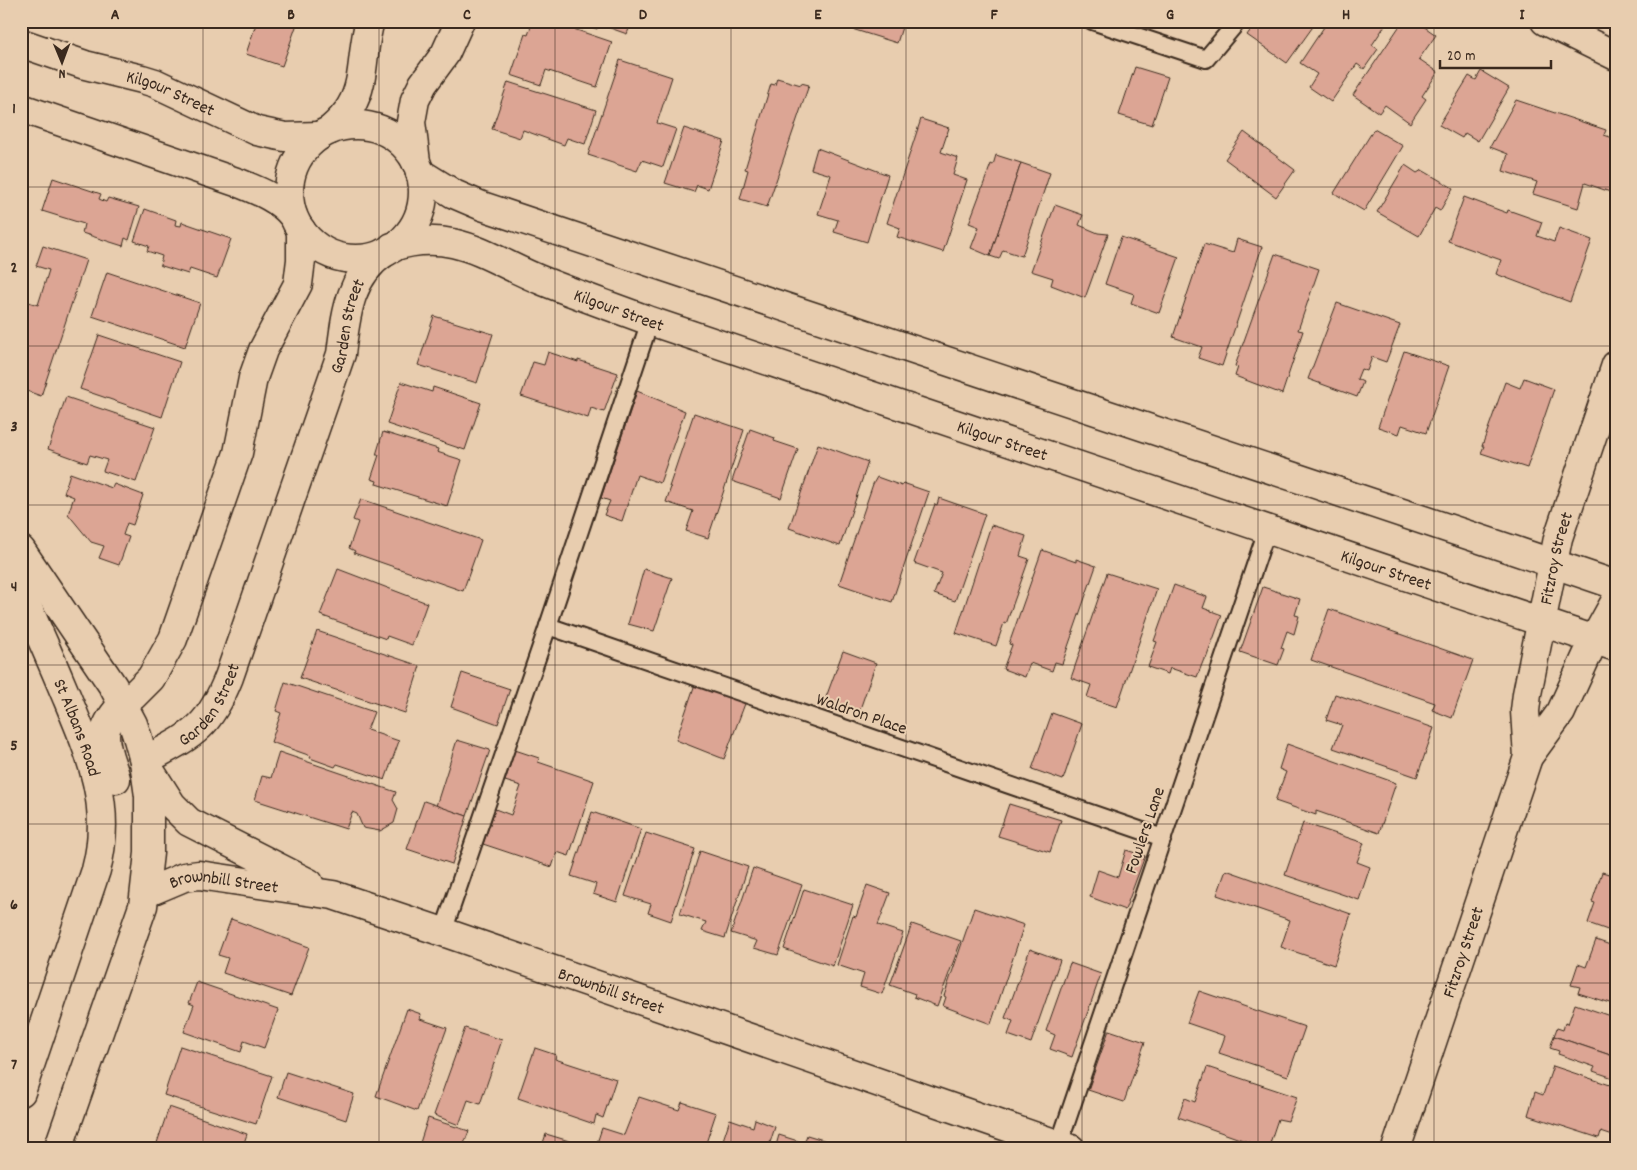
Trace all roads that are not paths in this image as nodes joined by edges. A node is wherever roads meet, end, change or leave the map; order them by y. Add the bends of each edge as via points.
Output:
1 (370, 21) edge
2 (460, 21) edge
3 (1092, 21) edge
4 (1238, 21) edge
5 (1545, 21) edge
6 (21, 43) edge
7 (1616, 56) edge
8 (21, 108) edge
9 (325, 133) junction
10 (418, 168) junction
11 (297, 223) junction
12 (389, 250) junction
13 (650, 321) junction
14 (1616, 365) edge
15 (1267, 530) junction
16 (21, 550) edge
17 (1552, 563) junction
18 (1616, 585) edge
19 (21, 593) edge
20 (1616, 600) edge
21 (1541, 622) junction
22 (548, 626) junction
23 (1605, 643) edge
24 (122, 704) junction
25 (1528, 757) junction
26 (144, 761) junction
27 (1163, 838) junction
28 (96, 870) junction
29 (146, 893) junction
30 (333, 895) junction
31 (443, 932) junction
32 (21, 1092) edge
33 (1065, 1146) edge
34 (58, 1149) edge
35 (1396, 1149) edge

1 - 9 street via 357,94 351,107
2 - 10 street via 445,54 415,100 411,122
3 - 4 lane via 1206,59
5 - 7 street
6 - 9 street, Kilgour Street via 85,65 155,83 257,131 307,138
8 - 11 street via 239,183 284,205
9 - 10 street via 355,125 380,130 407,148
9 - 11 street via 302,151 292,171 289,194
10 - 12 street via 423,194 419,215 408,234
10 - 17 street via 454,194 482,206
11 - 12 street via 308,238 325,251 345,257 365,258
11 - 24 street via 302,260 298,284 262,350 238,453 173,639 151,678
12 - 13 street, Kilgour Street via 417,241 459,244 541,280
12 - 26 street, Garden Street via 369,264 355,288 345,321 341,354 218,702 207,721 192,734
13 - 15 street, Kilgour Street
13 - 22 lane
14 - 17 street, Fitzroy Street via 1564,516
15 - 21 street, Kilgour Street
15 - 27 lane, Fowlers Lane
16 - 24 street
17 - 18 street
17 - 21 street, Fitzroy Street
19 - 28 street, St Albans Road via 79,726 97,778 102,834
20 - 23 street, Fitzroy Street
21 - 23 street, Kilgour Street
21 - 25 street, Fitzroy Street via 1525,711
22 - 27 lane, Waldron Place
22 - 31 lane
23 - 25 street, Fitzroy Street
24 - 26 street
24 - 28 street via 107,724 105,735 118,793 117,824
25 - 35 street, Fitzroy Street
26 - 29 street via 150,827
26 - 30 street via 172,805 189,822
27 - 33 lane, Fowlers Lane
28 - 32 street
29 - 30 street, Brownbill Street via 184,877 199,875
29 - 34 street via 134,937
30 - 31 street, Brownbill Street
31 - 33 street, Brownbill Street

